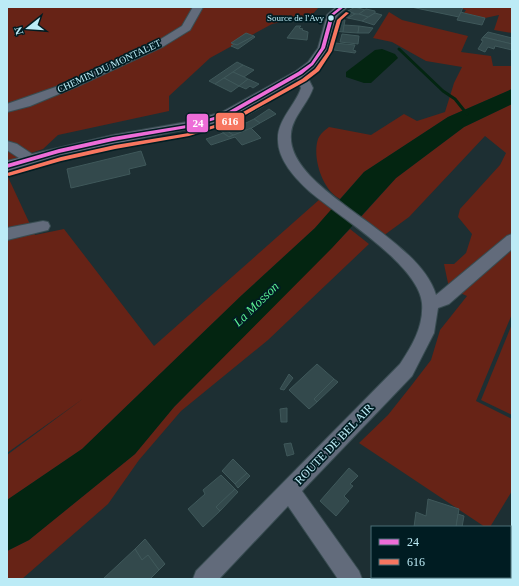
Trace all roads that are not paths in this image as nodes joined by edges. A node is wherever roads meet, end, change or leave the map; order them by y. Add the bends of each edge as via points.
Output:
1 (198, 7) edge
2 (342, 7) edge
3 (300, 73) junction
4 (7, 108) edge
5 (7, 145) edge
6 (29, 159) junction
7 (7, 166) edge
8 (43, 226) dead end
9 (7, 234) edge
10 (512, 240) edge
11 (429, 297) junction
12 (289, 490) junction
13 (204, 579) edge
14 (351, 579) edge

1 - 4 street, CHEMIN DU MONTALET via 186,28 160,44 74,84
2 - 3 street via 332,15 323,48 312,64
3 - 6 street via 226,115 208,121 113,139
3 - 11 street via 307,88 306,94 287,121 284,139 291,161 315,188 416,272
5 - 6 street
6 - 7 street
8 - 9 street
10 - 11 street via 443,299
11 - 12 street, ROUTE DE BEL AIR via 429,318 425,334 420,349 406,370
12 - 13 street, ROUTE DE BEL AIR
12 - 14 street

